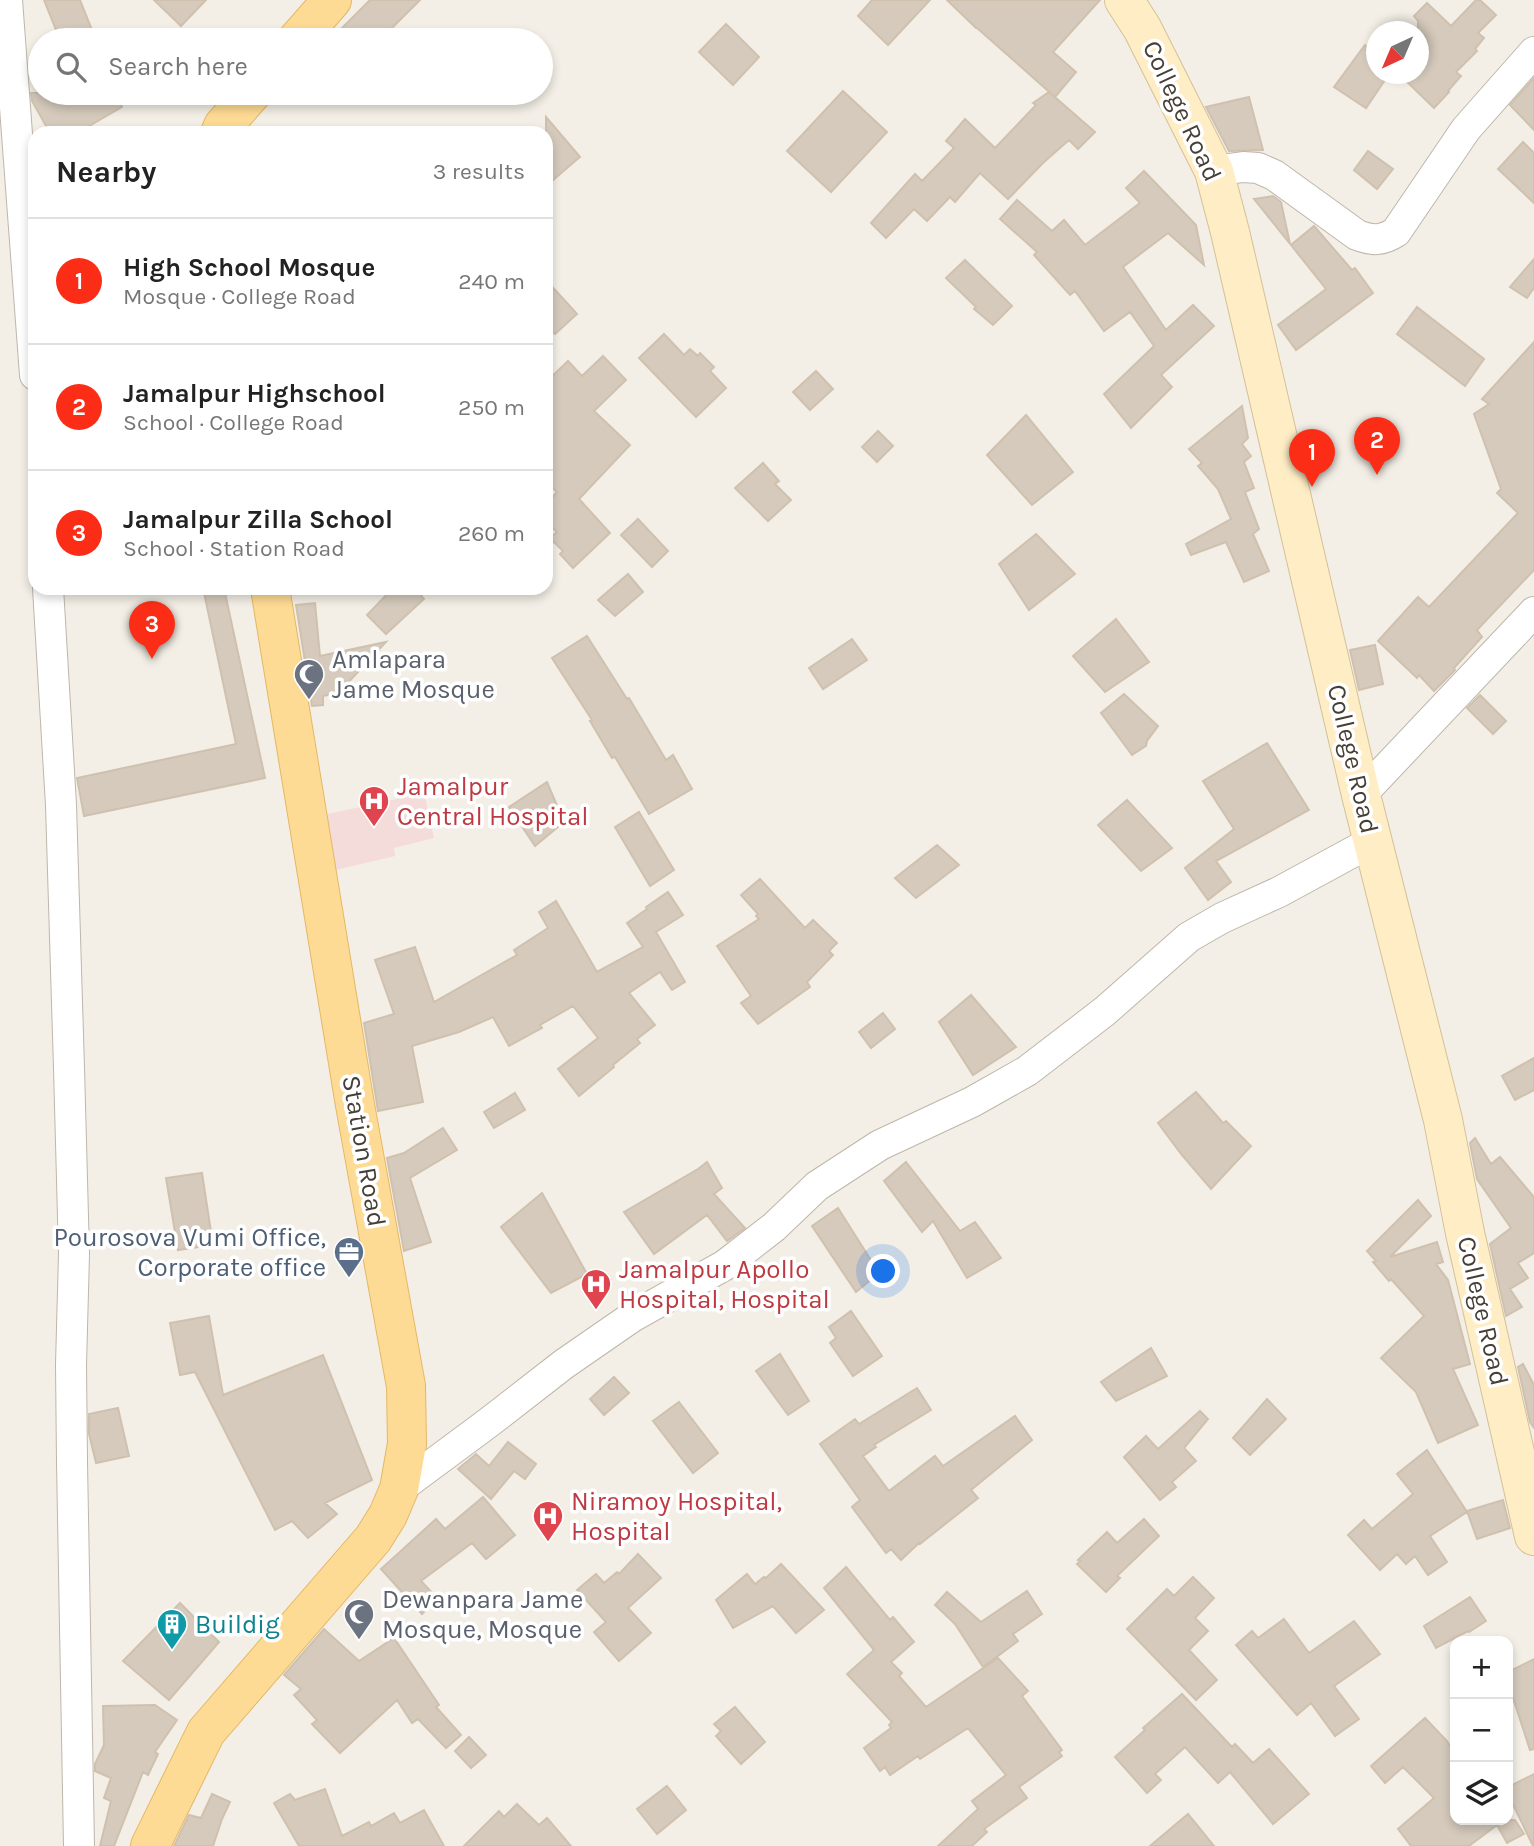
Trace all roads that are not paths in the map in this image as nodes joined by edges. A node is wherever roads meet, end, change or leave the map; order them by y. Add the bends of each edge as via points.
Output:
1 (7, 0) edge
2 (332, 0) edge
3 (1124, 0) edge
4 (308, 28) edge
5 (1534, 51) edge
6 (241, 105) edge
7 (223, 126) edge
8 (1214, 171) junction
9 (28, 281) edge
10 (48, 595) edge
11 (271, 595) edge
12 (1534, 612) edge
13 (1361, 794) junction
14 (1373, 841) junction
15 (399, 1489) junction
16 (1534, 1536) edge
17 (79, 1846) edge
18 (150, 1846) edge

1 - 9 street
2 - 4 main road
3 - 8 main road, College Road
5 - 8 street via 1466,129 1396,232 1384,240 1357,235 1258,168
6 - 7 main road
8 - 13 main road, College Road
10 - 17 street via 61,805 73,1227
11 - 15 main road, Station Road via 406,1386 407,1444
12 - 13 street
13 - 14 main road, College Road
14 - 15 street via 1189,937 1027,1071 880,1145 838,1172 724,1265 632,1317
14 - 16 main road, College Road via 1443,1121
15 - 18 main road, Station Road via 373,1539 206,1732

